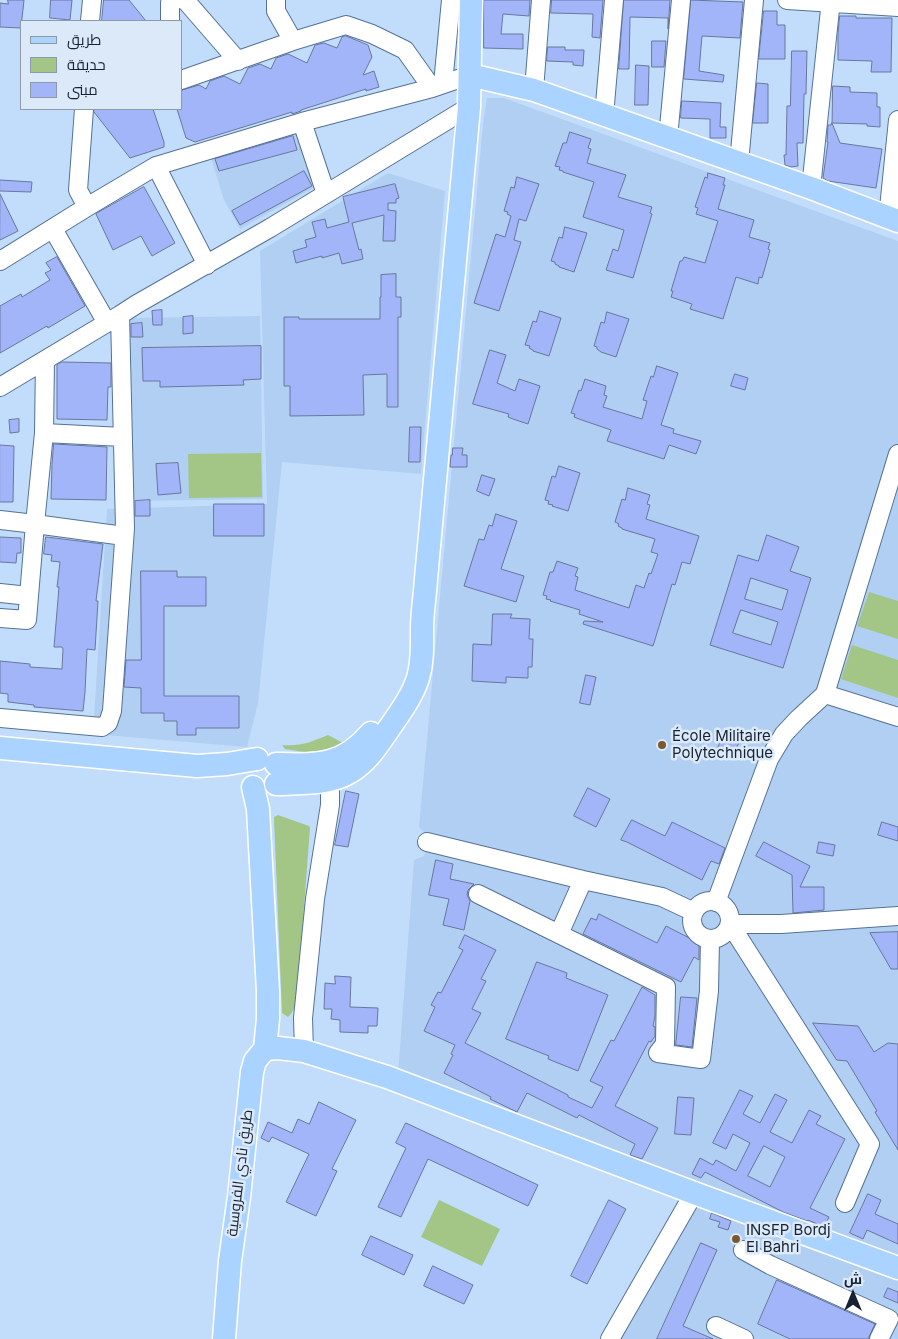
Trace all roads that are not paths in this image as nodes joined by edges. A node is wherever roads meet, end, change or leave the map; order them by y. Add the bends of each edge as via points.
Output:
1 (92, 0) edge
2 (174, 0) edge
3 (183, 0) edge
4 (276, 0) edge
5 (451, 0) edge
6 (471, 0) edge
7 (541, 0) edge
8 (614, 0) edge
9 (681, 0) edge
10 (754, 0) edge
11 (787, 0) edge
12 (830, 1) edge
13 (898, 7) edge
14 (90, 20) edge
15 (170, 20) edge
16 (293, 41) junction
17 (238, 61) junction
18 (470, 75) junction
19 (182, 80) edge
20 (438, 86) junction
21 (534, 90) junction
22 (469, 107) junction
23 (84, 110) edge
24 (604, 116) junction
25 (898, 120) edge
26 (302, 122) junction
27 (668, 138) junction
28 (897, 148) edge
29 (739, 163) junction
30 (156, 166) junction
31 (811, 188) junction
32 (326, 194) junction
33 (87, 206) junction
34 (893, 220) edge
35 (53, 229) junction
36 (0, 261) edge
37 (207, 265) junction
38 (114, 319) junction
39 (45, 360) junction
40 (0, 387) edge
41 (44, 433) junction
42 (123, 437) junction
43 (898, 454) edge
44 (0, 520) edge
45 (35, 524) junction
46 (124, 536) junction
47 (0, 593) edge
48 (29, 596) junction
49 (0, 618) edge
50 (422, 628) junction
51 (825, 694) junction
52 (898, 717) edge
53 (0, 718) edge
54 (0, 748) edge
55 (328, 780) junction
56 (262, 782) junction
57 (427, 842) dead end
58 (583, 880) junction
59 (478, 894) dead end
60 (716, 902) junction
61 (694, 912) junction
62 (898, 916) edge
63 (730, 924) junction
64 (559, 934) junction
65 (710, 939) junction
66 (266, 1049) junction
67 (304, 1051) junction
68 (694, 1193) junction
69 (845, 1203) dead end
70 (743, 1250) dead end
71 (898, 1268) edge
72 (716, 1326) dead end
73 (224, 1339) edge
74 (610, 1339) edge
75 (744, 1339) edge
76 (879, 1339) edge

1 - 14 street
2 - 15 street via 170,3
3 - 17 street
4 - 16 street via 276,11
5 - 20 street
6 - 18 main road
7 - 21 street
8 - 24 street
9 - 27 street
10 - 29 street
11 - 12 street
12 - 13 street
12 - 31 street
16 - 17 street
16 - 20 street via 346,25 405,50
17 - 19 street
18 - 20 street
18 - 21 main road
18 - 22 main road
20 - 26 street
21 - 24 main road
22 - 32 street
22 - 50 main road
23 - 33 street via 78,190
24 - 27 main road
25 - 28 street
26 - 30 street
26 - 32 street
27 - 29 main road
28 - 34 street
29 - 31 main road
30 - 33 street
30 - 37 street
31 - 34 main road
32 - 37 street
33 - 35 street
35 - 36 street
35 - 38 street
37 - 38 street
38 - 39 street
38 - 42 street
39 - 40 street
39 - 41 street
41 - 42 street
41 - 45 street
42 - 46 street
43 - 51 street
44 - 45 street
45 - 46 street
45 - 48 street
46 - 53 street via 112,711 108,722 102,727
47 - 48 street
48 - 49 street via 27,620
50 - 55 main road via 423,650 418,678 404,706 370,756 350,773
50 - 56 main road via 402,690 365,741 340,759
51 - 52 street
51 - 60 street via 784,734 769,759
54 - 56 main road via 197,766
55 - 56 main road
55 - 67 street via 330,805 314,899 303,1018
56 - 66 main road via 268,991
57 - 58 street
58 - 61 street via 662,897
58 - 64 street
59 - 64 street
60 - 61 street via 703,903
60 - 63 street via 727,910
61 - 65 street via 695,929
62 - 63 street
63 - 65 street via 726,933
63 - 69 street via 870,1144
64 - 65 street via 666,987 665,1044 658,1053 701,1059 709,991
66 - 67 main road
66 - 73 main road, طريق نادي الفروسية via 255,1061 252,1072
67 - 68 main road via 387,1077
68 - 71 main road
68 - 74 street
70 - 76 street via 889,1319
72 - 75 street

